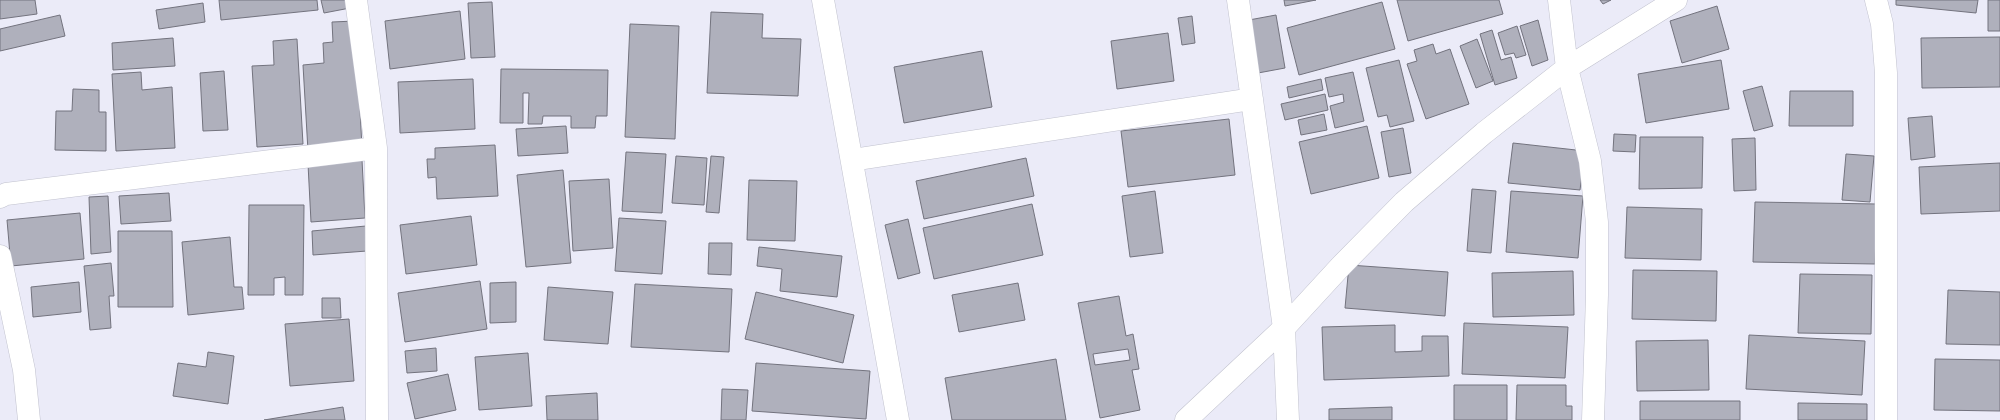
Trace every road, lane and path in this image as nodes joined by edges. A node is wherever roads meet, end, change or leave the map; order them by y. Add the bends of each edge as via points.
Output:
1 (356, 0) edge
2 (823, 0) edge
3 (1238, 0) edge
4 (1559, 0) edge
5 (1676, 0) edge
6 (1876, 0) edge
7 (1567, 68) junction
8 (1252, 99) junction
9 (376, 148) junction
10 (852, 160) junction
11 (0, 197) edge
12 (0, 256) edge
13 (1284, 328) junction
14 (30, 420) edge
15 (376, 420) edge
16 (898, 420) edge
17 (1186, 420) edge
18 (1288, 420) edge
19 (1593, 420) edge
20 (1886, 420) edge

1 - 9 street
2 - 10 street
3 - 8 street
4 - 7 street
5 - 7 street
6 - 20 street via 1882,24 1886,73
7 - 13 street via 1484,133 1404,202
7 - 19 street via 1590,161 1597,222
8 - 10 street
8 - 13 street
9 - 11 street via 6,194
9 - 15 street
10 - 16 street
12 - 14 street via 24,370
13 - 17 street
13 - 18 street

